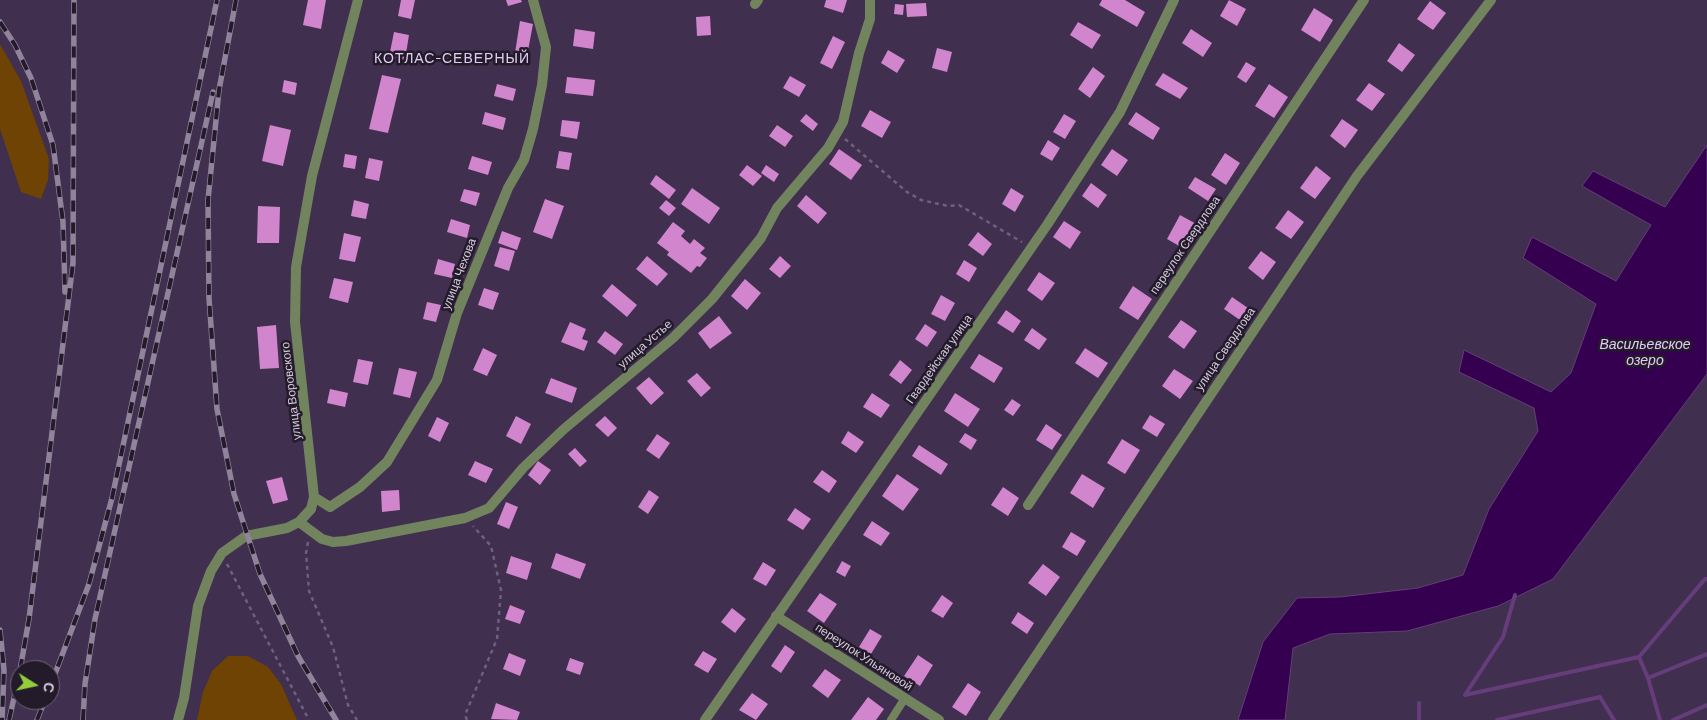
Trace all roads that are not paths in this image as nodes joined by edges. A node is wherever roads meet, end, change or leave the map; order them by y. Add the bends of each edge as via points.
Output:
1 (358, 0) edge
2 (533, 0) edge
3 (870, 0) edge
4 (1174, 0) edge
5 (1364, 0) edge
6 (1491, 0) edge
7 (314, 497) junction
8 (1028, 505) dead end
9 (298, 522) junction
10 (776, 616) junction
11 (905, 698) junction
12 (178, 720) edge
13 (705, 720) edge
14 (891, 720) edge
15 (938, 720) edge
16 (993, 720) edge

1 - 7 street, улица Воровского via 312,176 296,267 295,322
2 - 7 street, улица Чехова via 546,47 533,129 524,160 504,196 457,313 437,380 387,462 360,487 330,507
3 - 9 street, улица Устье via 870,18 840,135 778,208 761,238 712,299 673,338 564,429 523,468 489,508 465,518 333,542 310,532
4 - 10 street, Гвардейская улица via 1120,112 1032,248
5 - 8 street, переулок Свердлова
6 - 16 street, улица Свердлова via 1357,176
7 - 9 street via 311,509
9 - 12 street via 287,528 246,536 222,553 211,570 198,606
10 - 11 street, переулок Ульяновой
10 - 13 street, Гвардейская улица
11 - 14 lane
11 - 15 street, переулок Ульяновой

